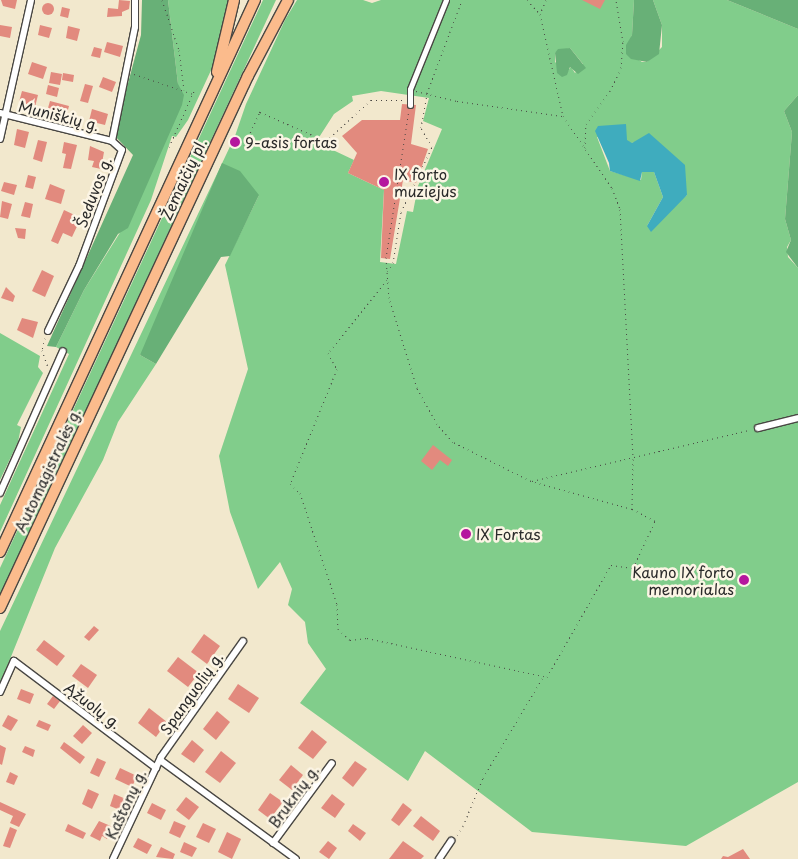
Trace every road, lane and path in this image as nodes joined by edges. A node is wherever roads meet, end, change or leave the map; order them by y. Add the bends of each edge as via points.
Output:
1 (31, 0) edge
2 (135, 0) edge
3 (162, 0) edge
4 (234, 0) edge
5 (255, 0) edge
6 (288, 0) edge
7 (446, 0) edge
8 (462, 0) edge
9 (527, 0) edge
10 (546, 0) edge
11 (616, 0) edge
12 (540, 14) junction
13 (126, 72) junction
14 (410, 89) junction
15 (184, 90) junction
16 (194, 91) dead end
17 (426, 93) junction
18 (193, 94) junction
19 (210, 98) junction
20 (410, 102) junction
21 (256, 111) dead end
22 (260, 112) junction
23 (2, 114) edge
24 (563, 116) junction
25 (0, 138) edge
26 (112, 141) junction
27 (234, 142) dead end
28 (169, 148) dead end
29 (586, 151) junction
30 (387, 272) junction
31 (387, 280) junction
32 (48, 331) joint
33 (63, 351) dead end
34 (45, 355) dead end
35 (88, 362) joint
36 (109, 372) joint
37 (798, 418) edge
38 (758, 428) joint
39 (633, 459) junction
40 (531, 481) junction
41 (0, 493) edge
42 (632, 509) junction
43 (0, 552) edge
44 (0, 608) edge
45 (243, 641) dead end
46 (544, 676) junction
47 (0, 692) edge
48 (160, 760) junction
49 (332, 763) dead end
50 (156, 768) junction
51 (451, 841) joint
52 (274, 843) junction
53 (113, 859) edge
54 (296, 859) edge
55 (439, 859) edge

1 - 23 street
2 - 13 street, Šeduvos g. via 135,27
3 - 15 path via 179,50
4 - 19 highway
5 - 19 highway, Žemaičių pl.
6 - 36 highway, Žemaičių pl. via 248,76
7 - 14 street
8 - 17 path
9 - 12 path
10 - 12 path
11 - 29 path via 624,57 618,79 586,124 583,140
12 - 24 path
13 - 15 path
13 - 26 street, Šeduvos g.
14 - 17 path
14 - 20 street
15 - 18 path
16 - 18 path
17 - 24 path via 457,101
17 - 30 path via 421,128 432,147 401,212 393,263
18 - 28 path
19 - 35 highway, Žemaičių pl.
20 - 22 path via 371,100 326,141
20 - 30 path via 386,258
21 - 22 path
22 - 27 path via 244,146
23 - 25 street
23 - 26 street, Muniškių g.
24 - 29 path
26 - 32 street, Šeduvos g. via 122,150 78,266
29 - 39 path via 617,198 623,227
30 - 31 path
31 - 40 path via 408,365 441,431 460,446
31 - 46 path via 328,353 337,369 290,484 300,493 337,604 338,629 350,640 367,638
32 - 34 path via 42,347
33 - 41 street
35 - 43 highway, Automagistralės g.
36 - 44 highway, Automagistralės g.
37 - 38 street
38 - 39 path
39 - 40 path
39 - 42 path
40 - 42 path
42 - 46 path via 655,521 633,568 612,565 547,677
45 - 48 street, Spanguolių g.
46 - 51 path via 483,778 463,826
47 - 50 street, Ąžuolų g. via 14,661
48 - 50 street, Kaštonų g.
48 - 52 street
49 - 52 street, Bruknių g.
50 - 53 street, Kaštonų g.
51 - 55 street
52 - 54 street

